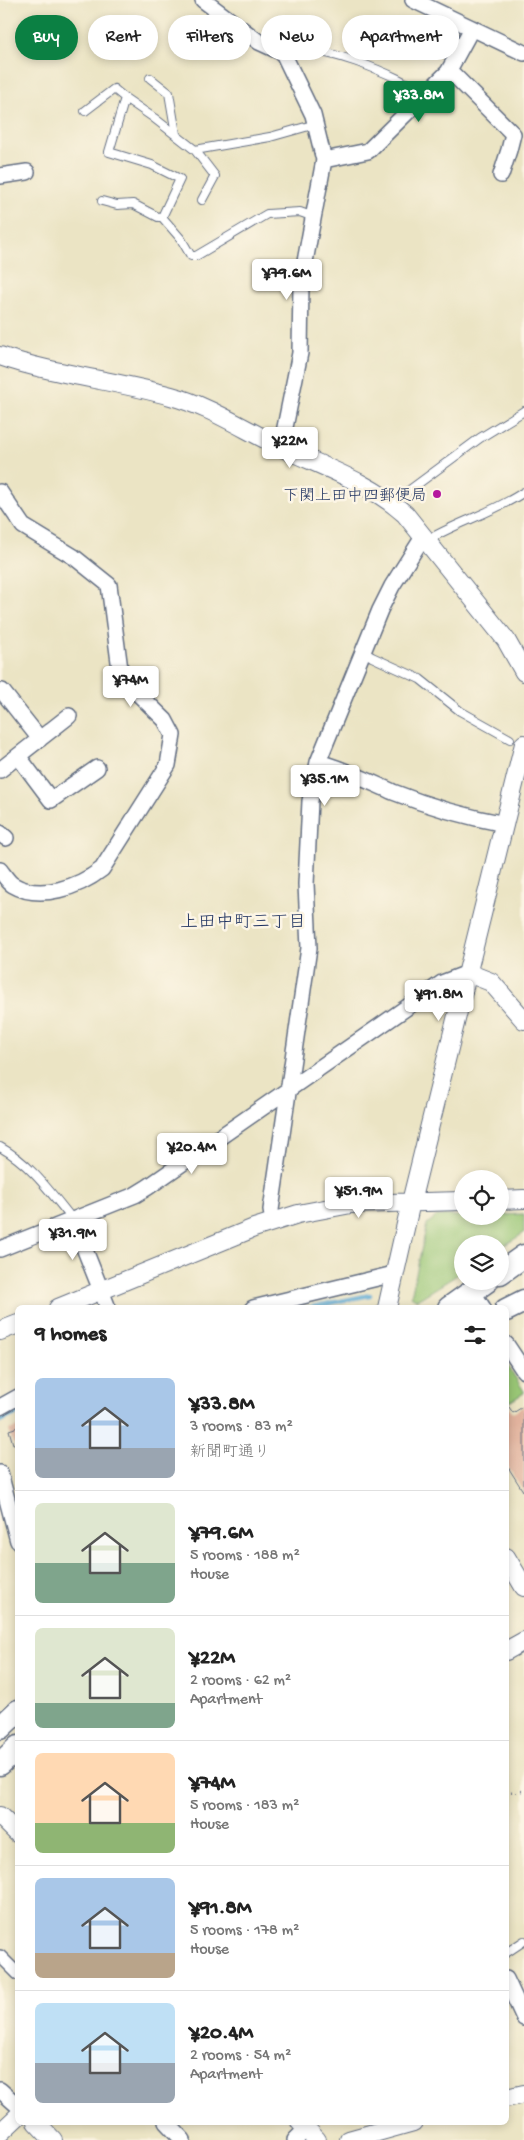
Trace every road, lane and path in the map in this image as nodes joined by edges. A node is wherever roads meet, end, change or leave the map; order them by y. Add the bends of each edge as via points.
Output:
1 (203, 0) edge
2 (413, 0) edge
3 (472, 28) junction
4 (261, 43) edge
5 (524, 53) edge
6 (332, 56) edge
7 (286, 60) edge
8 (448, 72) junction
9 (150, 78) dead end
10 (426, 96) junction
11 (125, 98) junction
12 (85, 112) dead end
13 (316, 124) junction
14 (176, 134) junction
15 (196, 150) junction
16 (324, 160) junction
17 (27, 172) dead end
18 (501, 175) dead end
19 (0, 176) edge
20 (202, 200) dead end
21 (102, 201) dead end
22 (162, 216) junction
23 (314, 217) junction
24 (0, 356) edge
25 (524, 411) edge
26 (281, 447) junction
27 (0, 492) edge
28 (524, 492) edge
29 (392, 503) junction
30 (425, 539) junction
31 (363, 651) junction
32 (524, 672) edge
33 (2, 691) dead end
34 (69, 716) dead end
35 (40, 739) junction
36 (517, 741) edge
37 (18, 756) junction
38 (318, 762) junction
39 (1, 768) edge
40 (97, 768) dead end
41 (505, 824) junction
42 (0, 870) edge
43 (468, 973) junction
44 (524, 1020) edge
45 (288, 1089) junction
46 (0, 1147) edge
47 (524, 1199) edge
48 (509, 1200) edge
49 (454, 1201) edge
50 (411, 1202) junction
51 (73, 1220) junction
52 (273, 1222) junction
53 (0, 1249) edge
54 (524, 1256) edge
55 (509, 1267) edge
56 (394, 1274) junction
57 (101, 1290) junction
58 (481, 1293) edge
59 (524, 1301) edge
60 (65, 1305) edge
61 (107, 1305) edge
62 (265, 1305) edge
63 (388, 1305) edge
64 (455, 1305) edge
65 (509, 1308) edge
66 (15, 1325) edge
67 (0, 1331) edge
68 (509, 1348) edge
69 (524, 1371) edge
70 (15, 1399) edge
71 (0, 1407) edge
72 (0, 1473) edge
73 (15, 1530) edge
74 (509, 1562) edge
75 (524, 1587) edge
76 (524, 1641) edge
77 (509, 1649) edge
78 (15, 1714) edge
79 (0, 1728) edge
80 (15, 1750) edge
81 (0, 1764) edge
82 (524, 1791) edge
83 (509, 1792) edge
84 (0, 1816) edge
85 (15, 1831) edge
86 (524, 1941) edge
87 (509, 1951) edge
88 (0, 1956) edge
89 (15, 1971) edge
90 (514, 1985) edge
91 (524, 2018) edge
92 (0, 2090) edge
93 (524, 2094) edge
94 (509, 2097) edge
95 (15, 2103) edge
96 (15, 2119) edge
97 (39, 2125) edge
98 (169, 2125) edge
99 (402, 2125) edge
100 (0, 2134) edge
101 (53, 2140) edge
102 (184, 2140) edge
103 (349, 2140) edge

1 - 4 street
2 - 3 street
3 - 5 street
3 - 8 street
6 - 10 lane via 386,73
7 - 13 street
8 - 10 street
8 - 18 street via 513,134
9 - 14 lane via 169,93
10 - 16 street via 368,151
11 - 12 lane via 114,89
11 - 14 lane
11 - 22 lane via 109,152 152,165 180,179
13 - 15 lane via 270,137
13 - 16 street
14 - 15 lane
15 - 20 lane via 215,176
16 - 23 street
17 - 19 street
21 - 22 lane via 117,205 133,204
22 - 23 lane via 191,256 267,214 300,212
23 - 26 street via 301,283 300,353
24 - 26 street via 172,396
25 - 29 lane via 480,438
26 - 29 street via 360,483
27 - 42 street via 23,526 74,557 109,585 121,677 165,720 173,735 168,765 102,870 64,889 39,892 11,884
28 - 30 lane
29 - 30 street
30 - 31 street via 392,586
30 - 32 street via 506,640
31 - 36 lane via 420,679 460,711
31 - 38 street
33 - 35 street
34 - 35 street
35 - 37 street
36 - 41 street
37 - 39 street
37 - 40 street via 51,800
38 - 41 street via 418,800
38 - 45 street via 310,801 306,884 309,948
41 - 43 street
43 - 44 street via 491,982
43 - 45 street via 442,983
43 - 50 street
45 - 51 street via 148,1188
45 - 52 street via 271,1210
46 - 51 lane via 15,1155 38,1176
47 - 48 street
49 - 50 street
50 - 52 street via 351,1204
50 - 56 street
51 - 53 street
51 - 57 street
52 - 57 street
54 - 55 main road
56 - 62 street
56 - 63 street
57 - 60 street
57 - 61 street
58 - 64 main road
59 - 65 main road
66 - 67 street
68 - 69 street
70 - 71 street
72 - 73 street
74 - 75 street
76 - 77 street
78 - 79 main road
80 - 81 main road
82 - 83 path
84 - 85 street
86 - 87 lane
88 - 89 street
90 - 91 street
92 - 95 street
93 - 94 street
96 - 100 street
97 - 101 street
98 - 102 street
99 - 103 street

